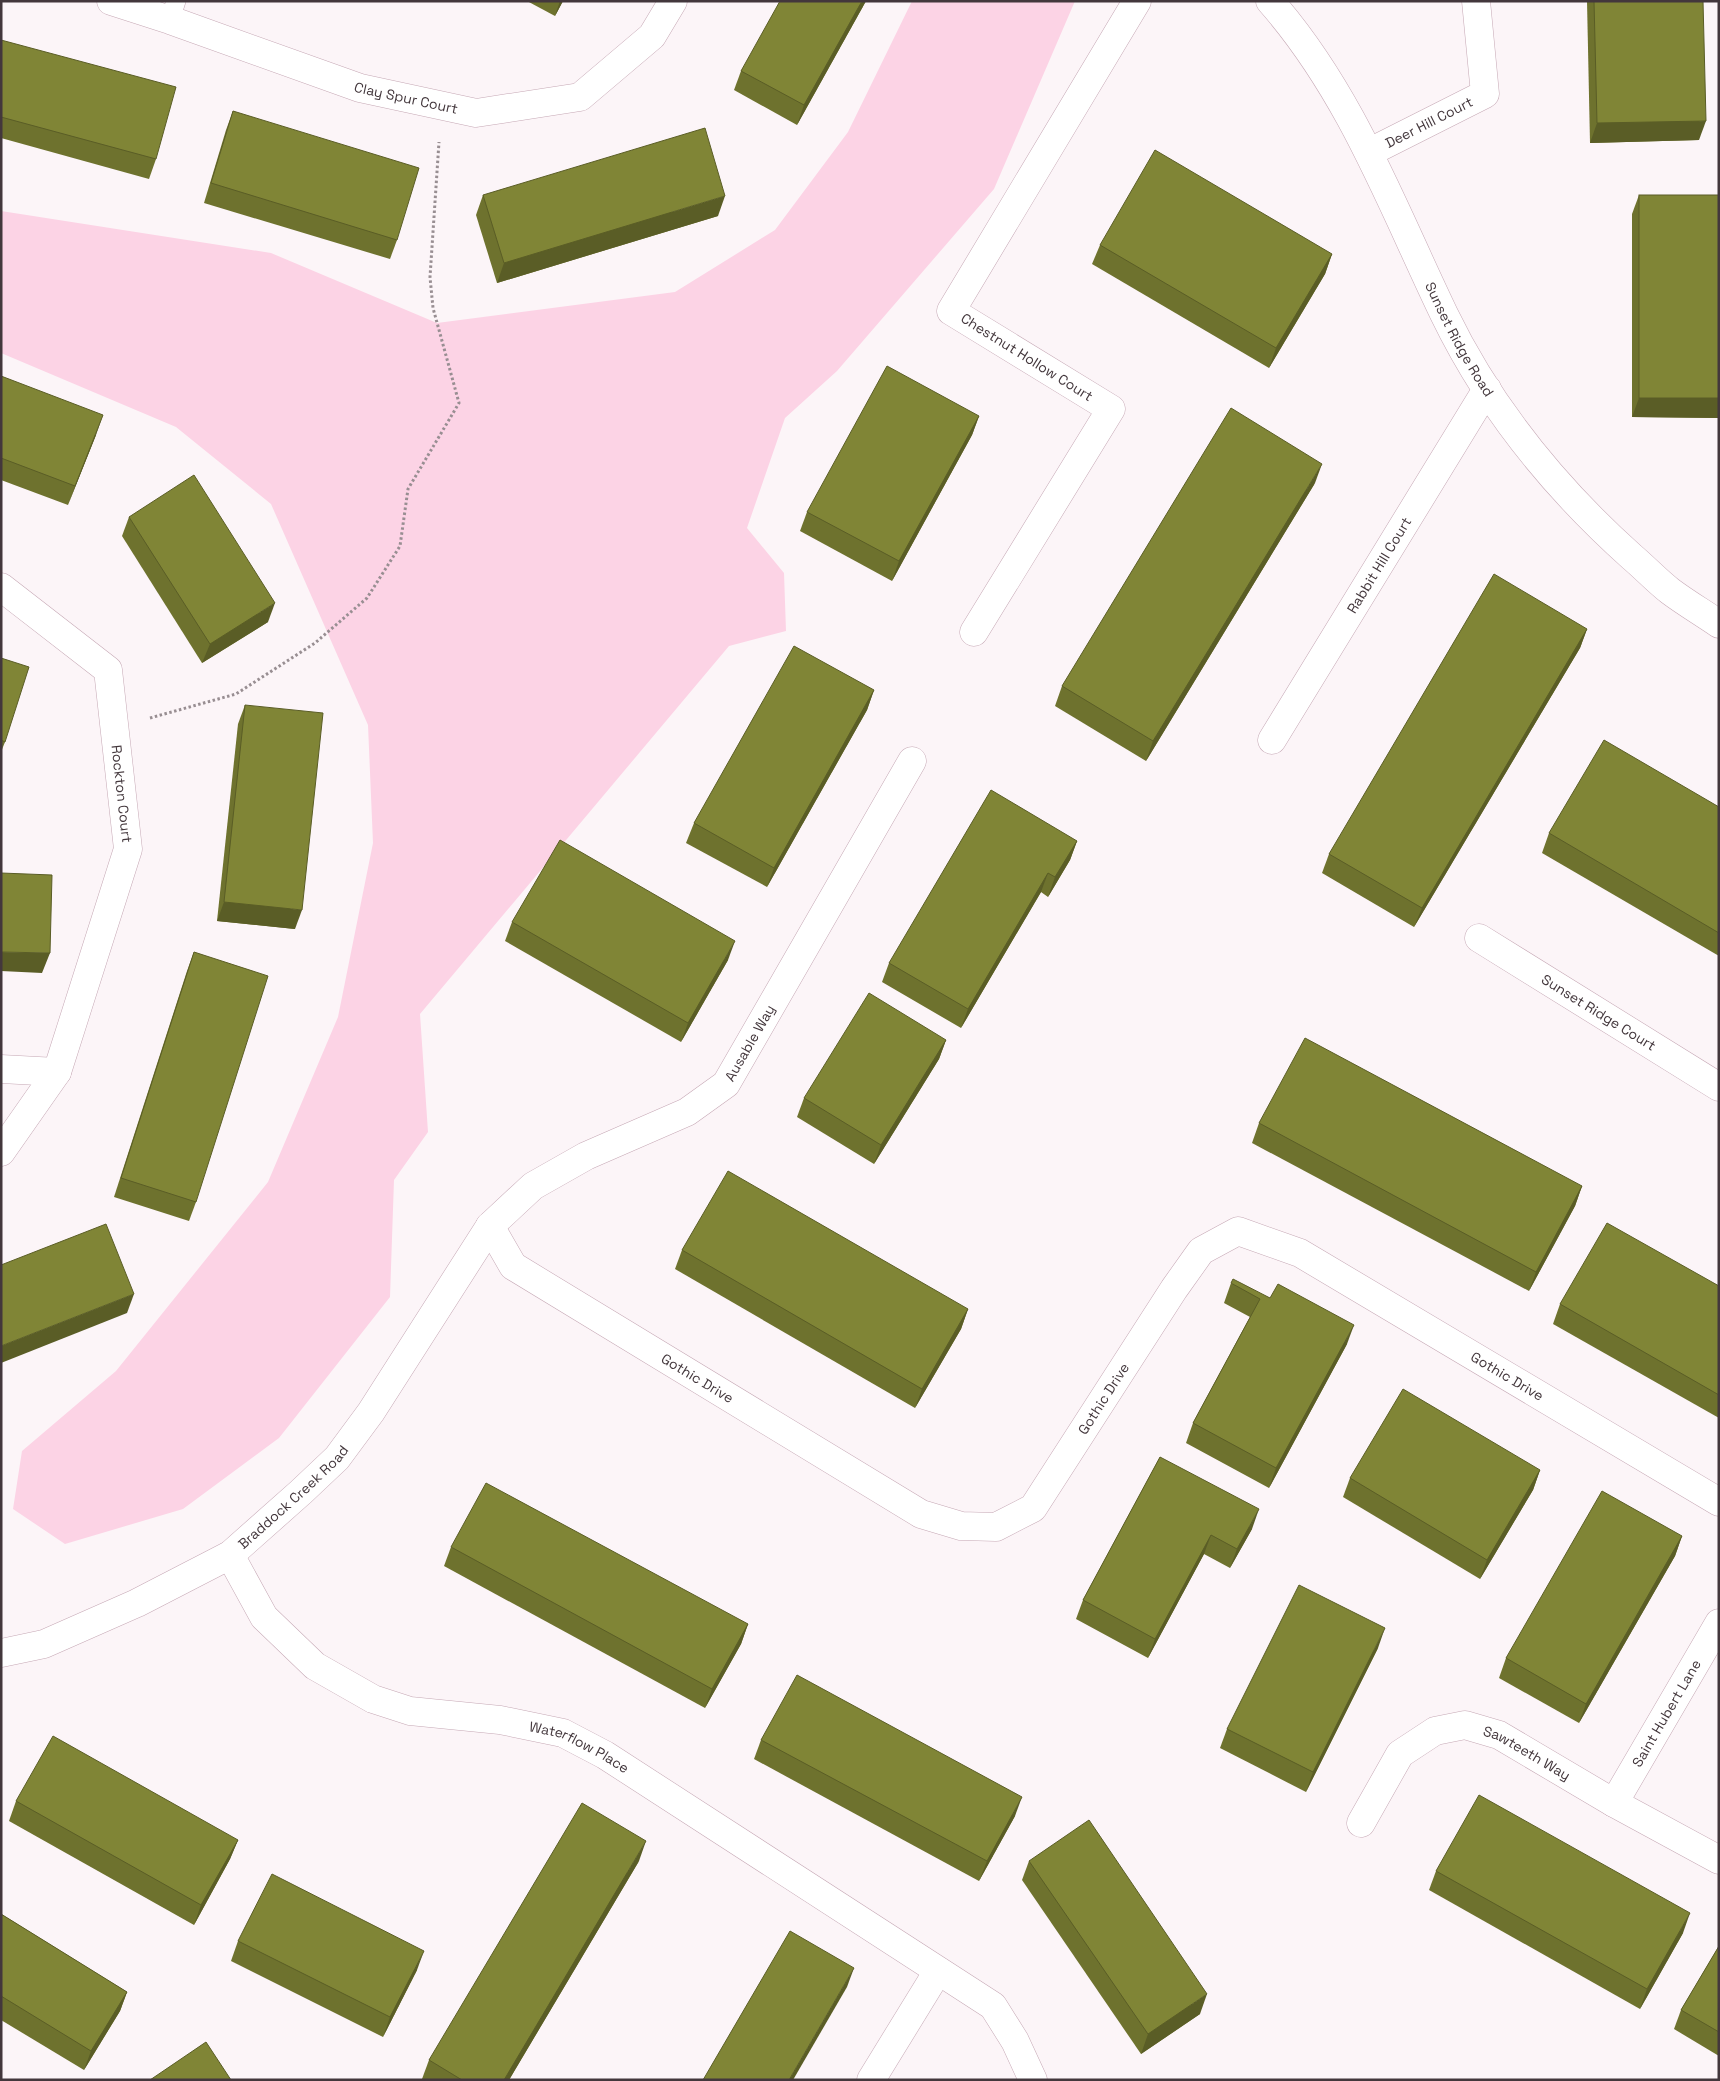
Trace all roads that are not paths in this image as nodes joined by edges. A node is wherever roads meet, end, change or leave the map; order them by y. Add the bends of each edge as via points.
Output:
1 (111, 1) edge
2 (673, 1) edge
3 (1136, 1) edge
4 (1270, 1) edge
5 (1476, 1) edge
6 (173, 11) edge
7 (1370, 152) junction
8 (1487, 390) junction
9 (1, 587) edge
10 (1719, 624) edge
11 (974, 632) dead end
12 (1272, 740) dead end
13 (912, 761) dead end
14 (1479, 938) dead end
15 (1, 1068) edge
16 (57, 1072) junction
17 (1719, 1087) edge
18 (1, 1152) edge
19 (490, 1226) junction
20 (1719, 1502) edge
21 (230, 1555) junction
22 (1719, 1623) edge
23 (1, 1653) edge
24 (1614, 1802) junction
25 (1361, 1823) dead end
26 (1719, 1860) edge
27 (938, 1971) junction
28 (871, 2080) edge
29 (1033, 2080) edge

1 - 6 street, Clay Spur Court
2 - 6 street, Clay Spur Court via 652,36 580,97 476,113 360,88
3 - 11 street, Chestnut Hollow Court via 951,311 1111,409
4 - 7 street, Sunset Ridge Road via 1326,75
5 - 7 street, Deer Hill Court via 1485,94
7 - 8 street, Sunset Ridge Road via 1445,316
8 - 10 street, Sunset Ridge Road via 1527,448 1597,526 1670,590
8 - 12 street, Rabbit Hill Court
9 - 16 street, Rockton Court via 108,670 128,849
13 - 19 street, Ausable Way via 726,1084 687,1112 586,1156 533,1186
14 - 17 street, Sunset Ridge Court
15 - 16 street
16 - 18 street, Rockton Court
19 - 20 street, Gothic Drive via 513,1266 921,1514 961,1526 996,1527 1033,1508 1201,1250 1238,1231 1300,1253
19 - 21 street, Braddock Creek Road via 371,1412 337,1458
21 - 23 street, Braddock Creek Road via 136,1603 44,1644
21 - 27 street, Waterflow Place via 264,1616 315,1666 373,1699 410,1711 500,1720 563,1733 605,1755
22 - 24 street, Saint Hubert Lane
24 - 25 street, Sawteeth Way via 1499,1735 1465,1725 1435,1731 1400,1754
24 - 26 street, Sawteeth Way
27 - 28 street
27 - 29 street, Waterflow Place via 992,2006 1015,2041

